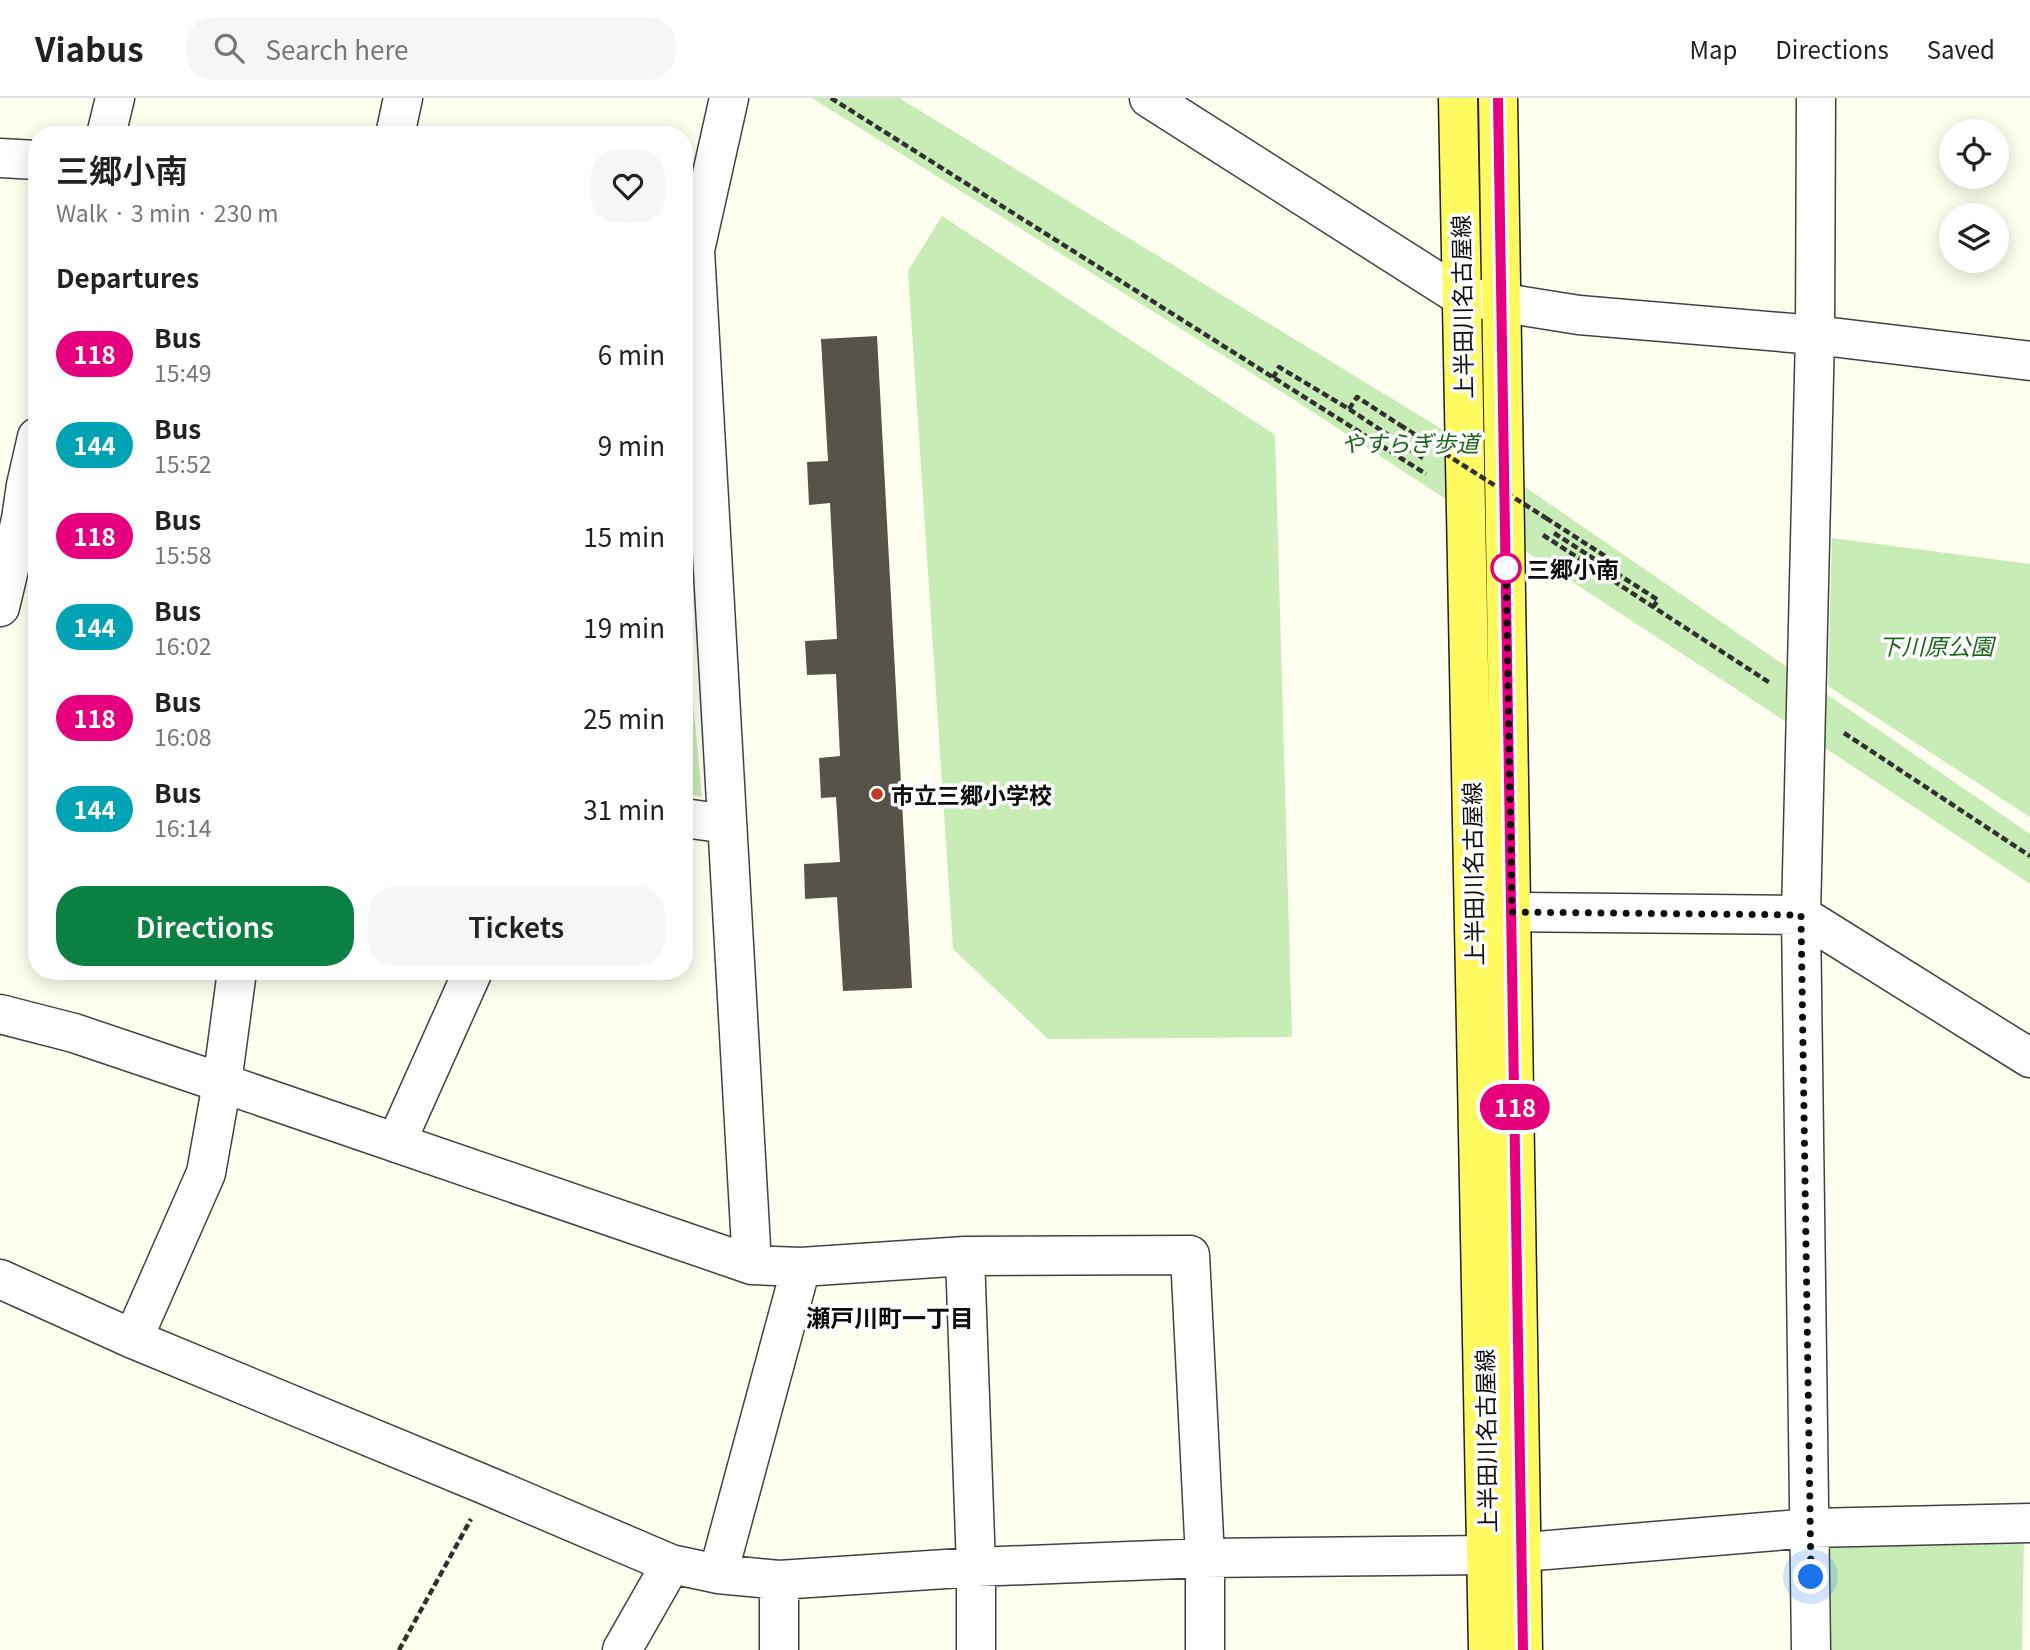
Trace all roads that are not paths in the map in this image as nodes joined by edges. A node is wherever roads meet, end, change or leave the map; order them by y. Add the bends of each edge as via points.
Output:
1 (115, 98) edge
2 (403, 98) edge
3 (729, 98) edge
4 (1149, 98) edge
5 (1458, 98) edge
6 (1498, 98) edge
7 (1816, 98) edge
8 (108, 126) edge
9 (397, 126) edge
10 (0, 158) edge
11 (28, 160) edge
12 (693, 237) edge
13 (1460, 296) junction
14 (1501, 302) junction
15 (1815, 335) junction
16 (2030, 361) edge
17 (693, 370) edge
18 (28, 474) edge
19 (21, 503) edge
20 (697, 532) edge
21 (0, 607) edge
22 (693, 819) edge
23 (727, 824) junction
24 (1512, 912) junction
25 (1801, 915) junction
26 (236, 980) edge
27 (469, 980) edge
28 (0, 1014) edge
29 (2030, 1058) edge
30 (222, 1083) junction
31 (396, 1143) junction
32 (965, 1256) junction
33 (752, 1265) junction
34 (800, 1267) junction
35 (0, 1279) edge
36 (133, 1339) junction
37 (2030, 1523) edge
38 (1811, 1528) junction
39 (1504, 1554) junction
40 (1205, 1558) junction
41 (671, 1564) junction
42 (976, 1567) junction
43 (718, 1574) junction
44 (779, 1580) junction
45 (622, 1650) edge
46 (779, 1650) edge
47 (976, 1650) edge
48 (1205, 1650) edge
49 (1488, 1650) edge
50 (1523, 1650) edge
51 (1811, 1650) edge

1 - 8 street
2 - 9 street
3 - 12 street
4 - 13 street
5 - 13 main road, 上半田川名古屋線
6 - 14 main road, 上半田川名古屋線
7 - 15 street
10 - 11 street
13 - 14 street
13 - 39 main road, 上半田川名古屋線
14 - 15 street via 1579,315
14 - 24 main road, 上半田川名古屋線
15 - 16 street
15 - 25 street
17 - 20 street
18 - 19 street
19 - 21 street
20 - 23 street
22 - 23 street
23 - 33 street
24 - 25 street
24 - 39 main road, 上半田川名古屋線
25 - 29 street
25 - 38 street
26 - 30 street
27 - 31 street
28 - 30 street via 74,1033
30 - 31 street
30 - 36 street via 206,1173
31 - 33 street
32 - 34 street
32 - 40 street via 1190,1255
32 - 42 street
33 - 34 street
34 - 43 street
35 - 36 street
36 - 41 street
37 - 38 street
38 - 39 street
38 - 51 street
39 - 40 street
39 - 49 main road, 上半田川名古屋線
39 - 50 main road, 上半田川名古屋線
40 - 42 street
40 - 48 street
41 - 43 street
41 - 45 street
42 - 44 street
42 - 47 street
43 - 44 street
44 - 46 street

